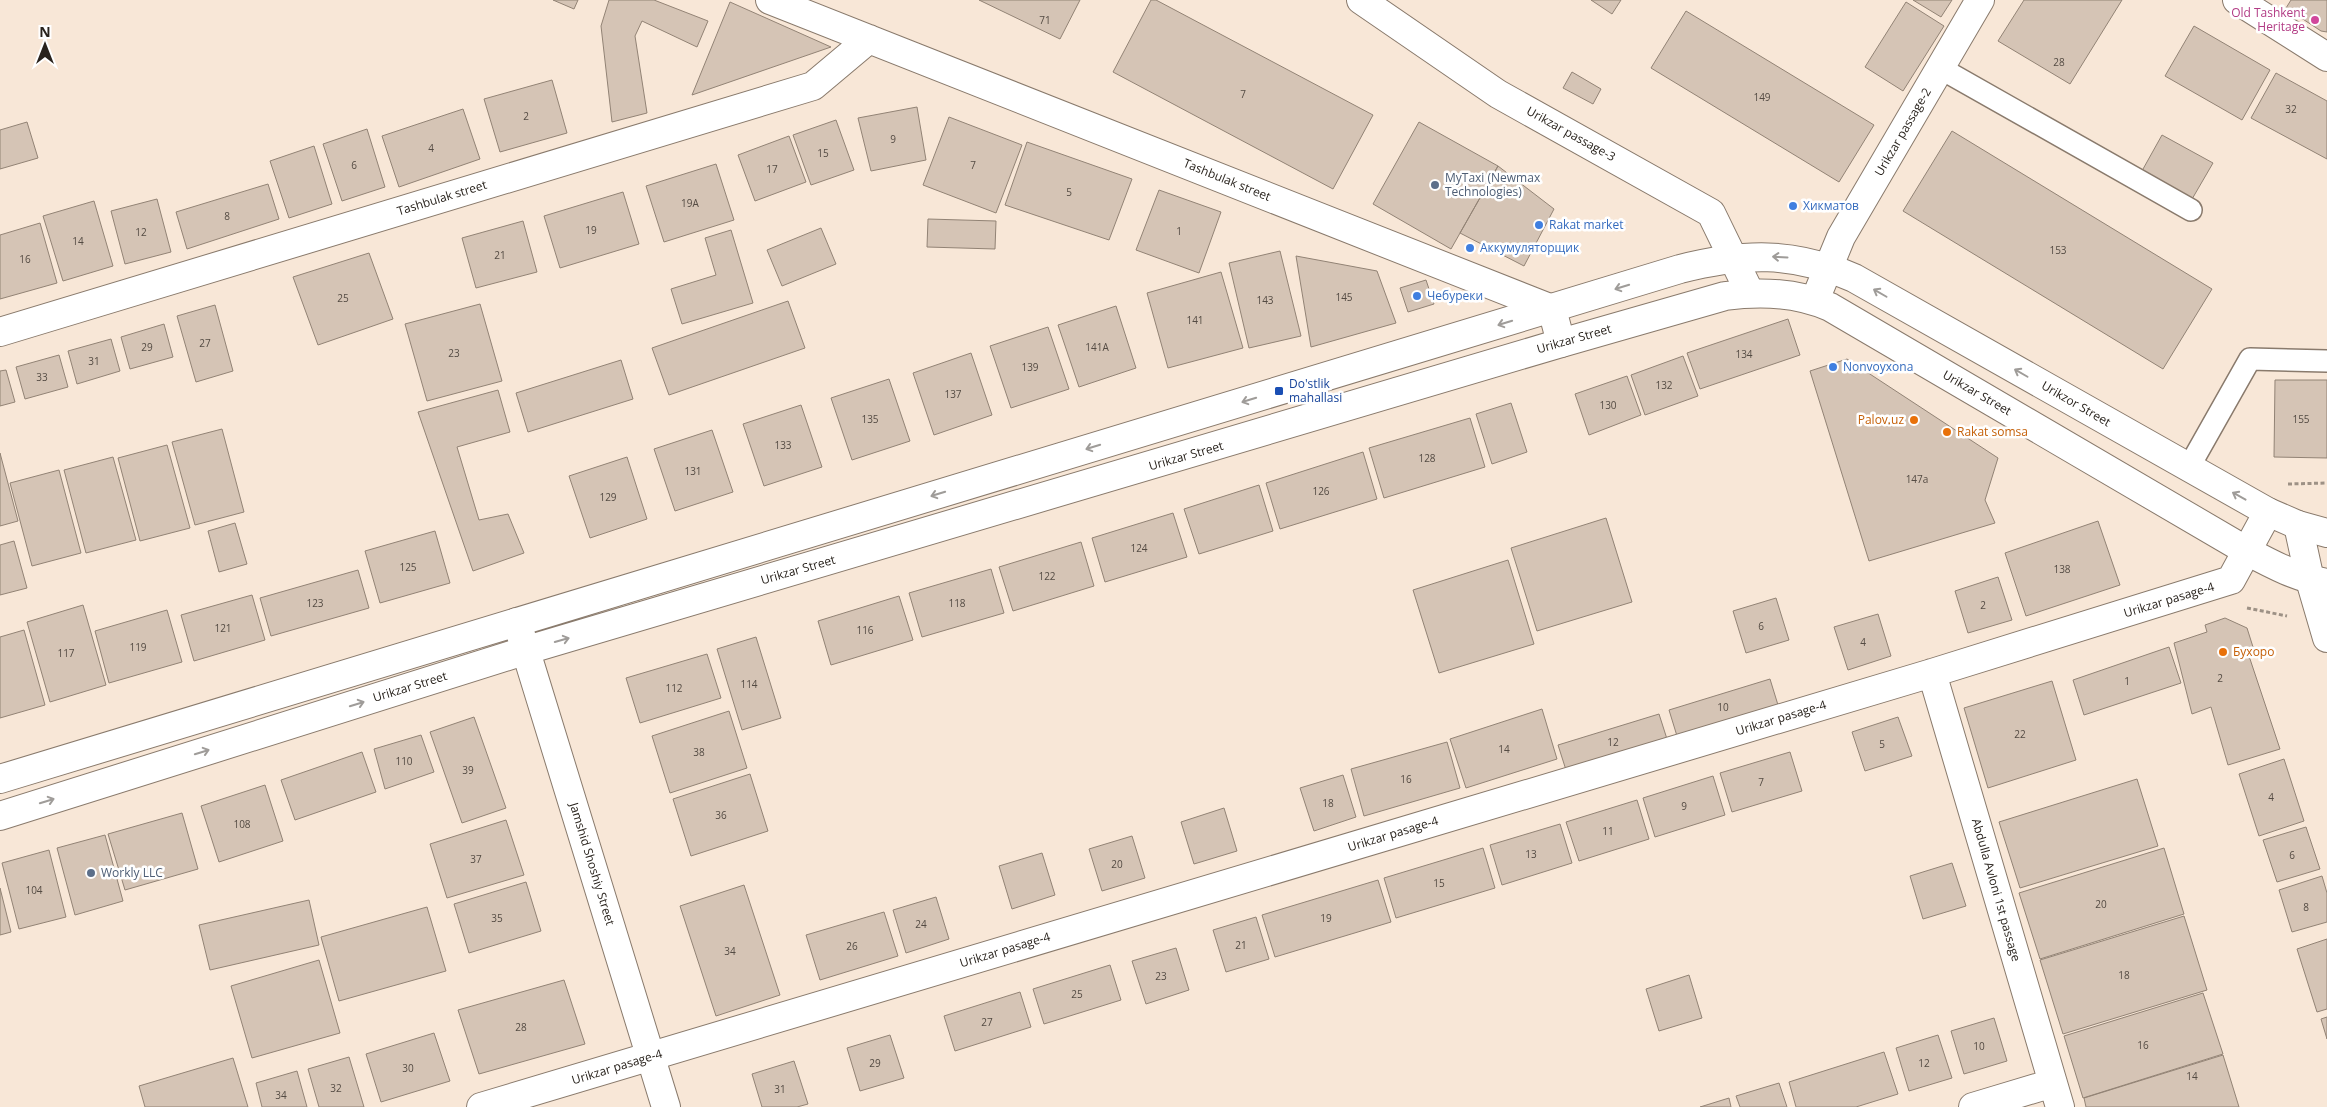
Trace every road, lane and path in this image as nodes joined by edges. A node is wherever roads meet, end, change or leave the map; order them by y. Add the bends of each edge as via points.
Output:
1 (770, 0) edge
2 (1361, 0) edge
3 (1980, 0) edge
4 (2237, 0) edge
5 (869, 39) junction
6 (2327, 57) edge
7 (1940, 68) junction
8 (2191, 210) dead end
9 (1733, 258) junction
10 (1828, 266) junction
11 (1750, 293) junction
12 (1815, 300) junction
13 (1552, 309) junction
14 (0, 332) edge
15 (1561, 343) junction
16 (2327, 360) edge
17 (2189, 467) junction
18 (2283, 484) dead end
19 (2327, 484) edge
20 (2268, 512) junction
21 (2298, 525) junction
22 (2327, 533) edge
23 (2247, 551) junction
24 (2318, 581) edge
25 (2239, 606) dead end
26 (517, 622) junction
27 (2324, 630) edge
28 (527, 650) junction
29 (1932, 673) junction
30 (0, 779) edge
31 (0, 816) edge
32 (651, 1056) junction
33 (2056, 1095) edge
34 (481, 1107) edge
35 (666, 1107) edge
36 (1973, 1107) edge

1 - 5 street, Tashbulak street
2 - 9 street, Urikzar passage-3 via 1498,94 1711,213
3 - 7 street, Urikzar passage-2
4 - 6 street
5 - 13 street, Tashbulak street
5 - 14 street, Tashbulak street via 813,86
7 - 8 lane
7 - 10 street, Urikzar passage-2 via 1841,237
10 -> 9 street via 1786,258
9 - 11 street, Urikzar passage-3
9 -> 13 street via 1680,269
10 - 12 street, Urikzar passage-2
17 -> 10 street, Urikzor Street
11 - 12 street, Urikzar Street via 1777,293
11 - 15 street, Urikzar Street via 1725,296
12 - 23 street, Urikzar Street
13 - 15 street
13 -> 26 street
28 -> 15 street, Urikzar Street
16 - 17 lane via 2250,360
20 -> 17 street, Urikzor Street
18 - 19 path
20 - 21 street, Urikzor Street
20 - 23 street, Urikzar pasage-4
21 - 22 street, Urikzor Street
21 - 24 street
23 - 24 street, Urikzar Street via 2277,567
23 - 29 street, Urikzar pasage-4 via 2231,580
24 - 27 street
25 - 27 path
26 - 28 street, Jamshid Shoshiy Street
26 - 30 street
31 -> 28 street, Urikzar Street
28 - 32 street, Jamshid Shoshiy Street
29 - 32 street, Urikzar pasage-4
29 - 33 street, Abdulla Avloni 1st passage
32 - 34 street, Urikzar pasage-4
32 - 35 street, Jamshid Shoshiy Street
33 - 36 street

